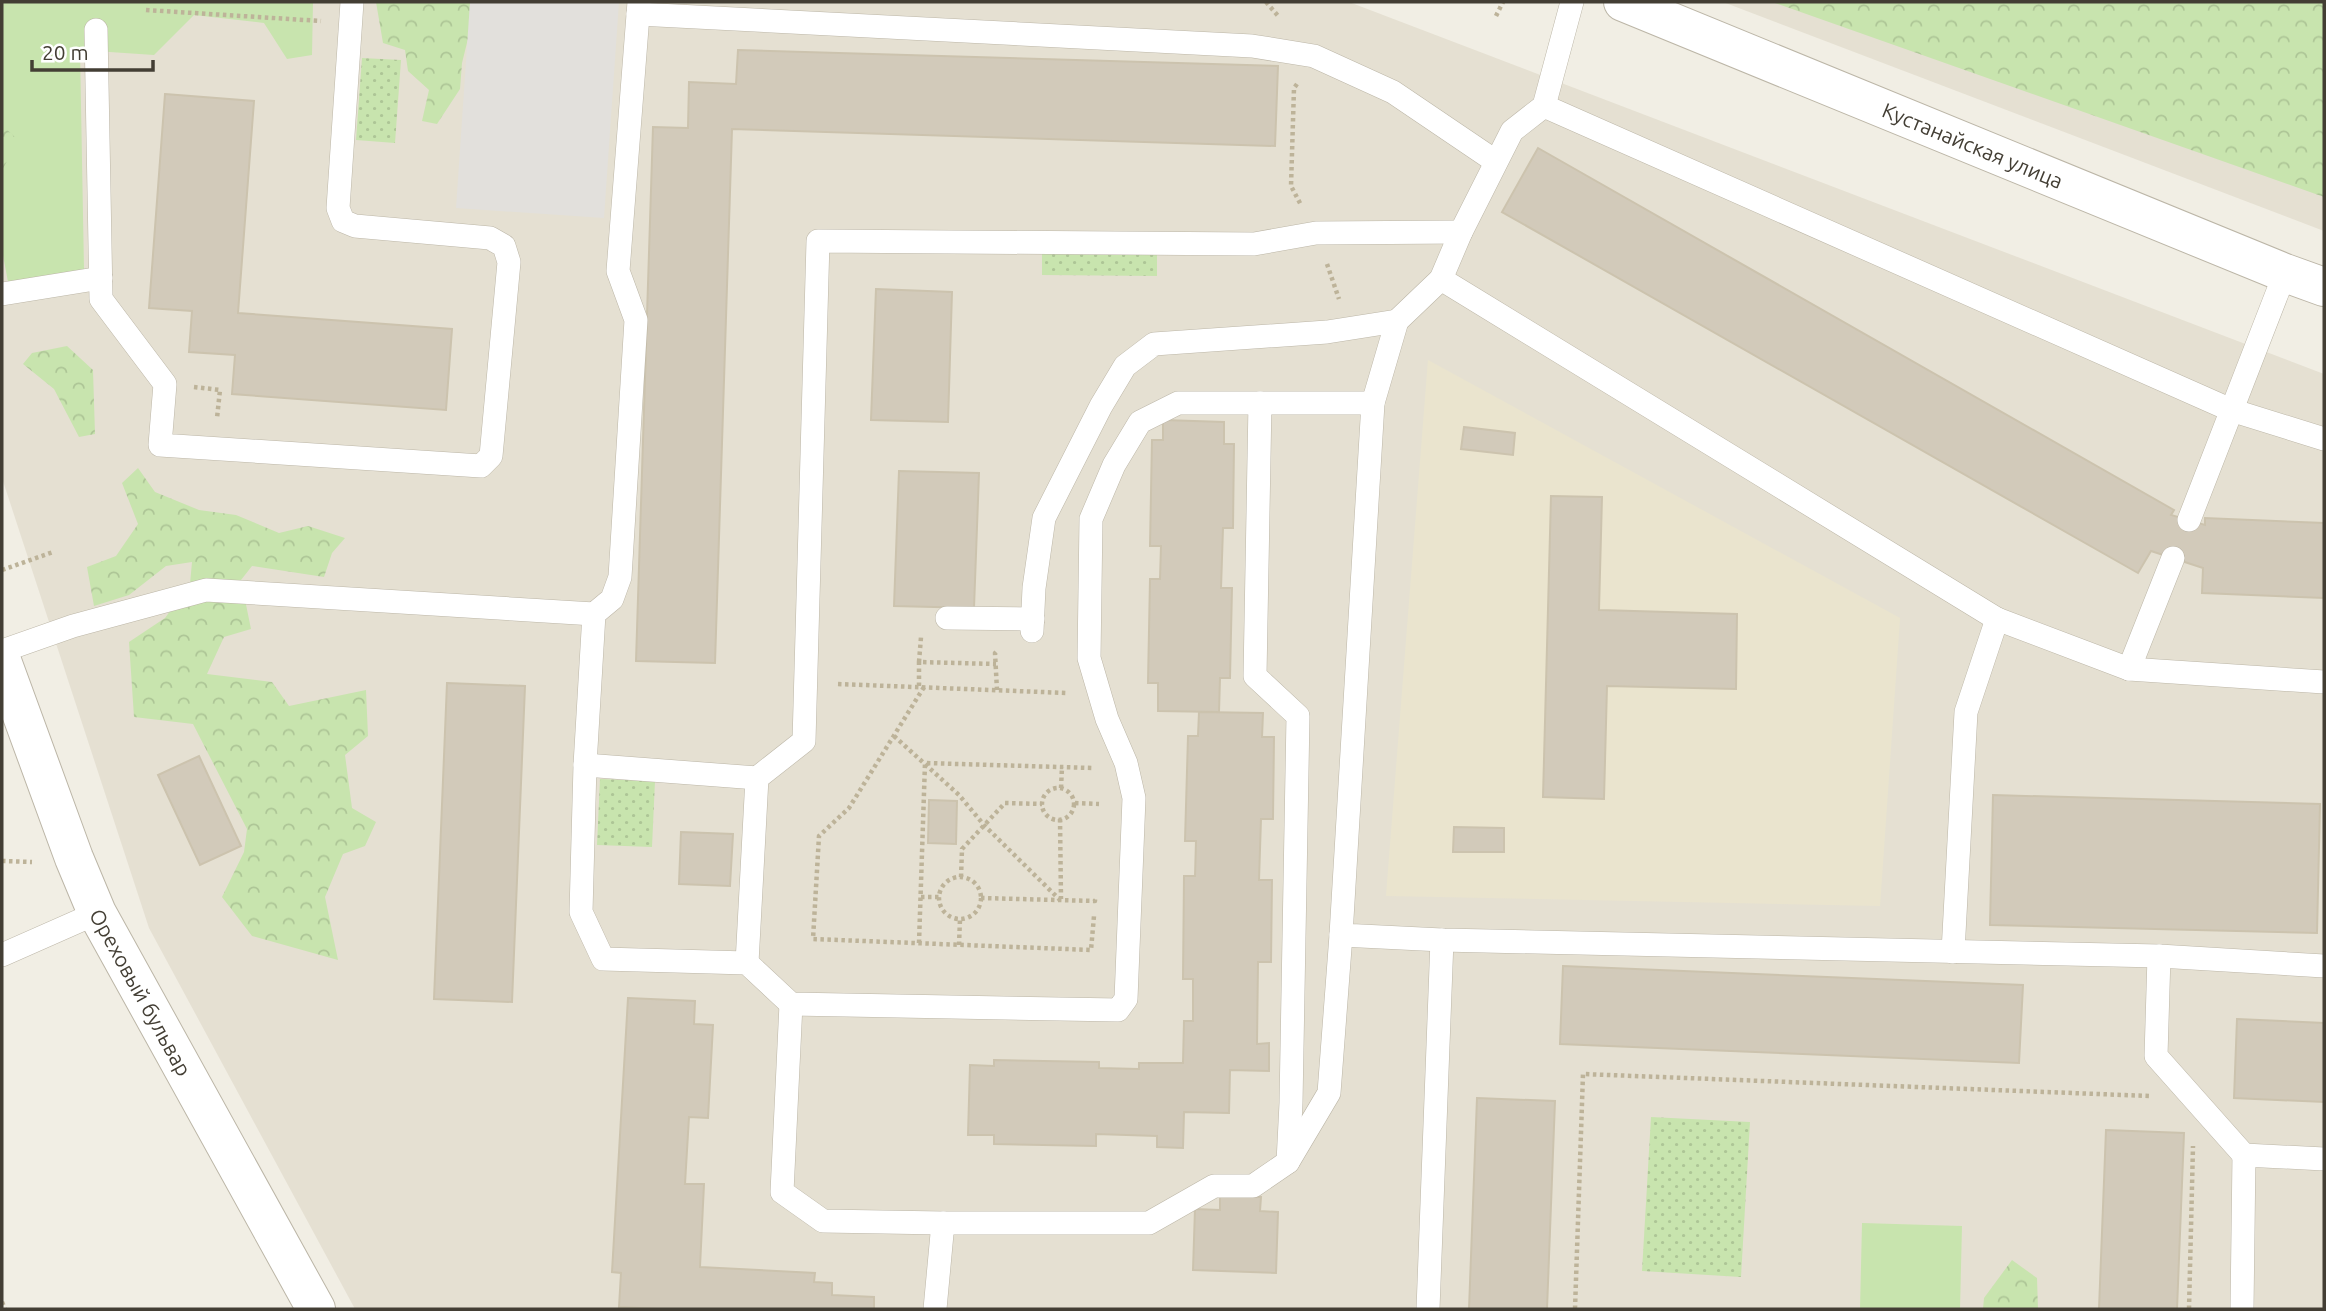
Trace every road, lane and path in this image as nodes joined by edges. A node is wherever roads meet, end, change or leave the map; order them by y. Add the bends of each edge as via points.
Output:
1 (352, 2) edge
2 (1266, 2) edge
3 (1503, 2) edge
4 (1572, 2) edge
5 (1623, 2) edge
6 (638, 8) edge
7 (146, 10) dead end
8 (326, 12) dead end
9 (1496, 16) dead end
10 (96, 30) dead end
11 (1314, 56) junction
12 (1544, 106) junction
13 (1495, 161) junction
14 (1461, 232) junction
15 (1316, 233) junction
16 (2285, 273) junction
17 (101, 278) junction
18 (1441, 279) junction
19 (2324, 287) edge
20 (2, 294) edge
21 (1396, 321) junction
22 (1349, 329) junction
23 (165, 384) junction
24 (1373, 403) junction
25 (1260, 404) junction
26 (2231, 410) junction
27 (217, 423) dead end
28 (2324, 439) edge
29 (2189, 520) dead end
30 (53, 552) dead end
31 (2173, 558) dead end
32 (2, 570) edge
33 (594, 614) junction
34 (947, 618) dead end
35 (1997, 619) junction
36 (2, 651) edge
37 (2, 662) edge
38 (996, 664) dead end
39 (2129, 669) junction
40 (2324, 682) edge
41 (806, 684) junction
42 (921, 686) junction
43 (1072, 693) dead end
44 (894, 736) junction
45 (925, 763) junction
46 (585, 765) junction
47 (1062, 767) junction
48 (1101, 768) dead end
49 (757, 778) junction
50 (1061, 788) junction
51 (1100, 795) dead end
52 (1075, 803) junction
53 (1042, 804) junction
54 (1099, 804) junction
55 (1099, 818) dead end
56 (1060, 820) junction
57 (984, 825) junction
58 (961, 877) junction
59 (1096, 887) dead end
60 (921, 897) junction
61 (939, 897) junction
62 (981, 898) junction
63 (1061, 900) junction
64 (1095, 901) junction
65 (97, 913) junction
66 (960, 919) junction
67 (1341, 935) junction
68 (1442, 940) junction
69 (919, 943) junction
70 (959, 945) junction
71 (1953, 952) junction
72 (2, 955) edge
73 (2159, 956) junction
74 (747, 963) junction
75 (2324, 966) edge
76 (791, 1004) junction
77 (2194, 1098) junction
78 (2244, 1154) junction
79 (2324, 1159) edge
80 (1288, 1162) junction
81 (943, 1223) junction
82 (2, 1303) edge
83 (5, 1309) edge
84 (316, 1309) edge
85 (935, 1309) edge
86 (1428, 1309) edge
87 (1575, 1309) edge
88 (2189, 1309) edge
89 (2242, 1309) edge

1 - 23 lane via 338,208 343,221 355,226 490,238 503,246 509,262 491,456 481,466 160,445
2 - 11 path
3 - 9 path
4 - 12 lane
5 - 16 street, Кустанайская улица
6 - 11 lane via 1252,47
6 - 33 lane via 618,271 636,320 620,577 612,599
7 - 8 path via 325,22
10 - 17 lane
11 - 13 lane via 1393,92
11 - 15 path via 1294,88 1291,186
12 - 13 lane via 1512,131
12 - 26 lane
13 - 14 lane
14 - 15 lane
14 - 18 lane
15 - 22 path
15 - 41 lane via 1254,244 818,241
16 - 19 street, Кустанайская улица
16 - 26 lane
17 - 20 lane
17 - 23 lane via 102,299
18 - 21 lane
18 - 35 lane
21 - 22 lane
21 - 24 lane
22 - 34 lane via 1154,344 1125,366 1044,518 1033,625
23 - 27 path via 220,390
24 - 25 lane
24 - 67 lane
25 - 76 lane via 1178,403 1140,422 1114,465 1091,519 1089,658 1126,762 1133,798 1126,999 1118,1010
25 - 80 lane via 1255,676 1298,716
26 - 28 lane
26 - 29 lane
30 - 32 path
31 - 39 lane
33 - 36 lane via 206,590 73,626
33 - 46 lane
35 - 39 lane
35 - 71 lane via 1966,712
37 - 65 street, Ореховый бульвар
38 - 42 path via 919,662
39 - 40 lane
41 - 42 path
41 - 49 lane via 804,741
42 - 43 path
42 - 44 path
44 - 45 path
44 - 69 path via 849,808 819,836 813,939
45 - 47 path
45 - 57 path
45 - 60 path
46 - 49 lane
46 - 74 lane via 581,912 603,959
47 - 48 path
47 - 50 path
49 - 74 lane
50 - 52 path via 1072,793
50 - 53 path via 1045,794
51 - 54 path
52 - 54 path
52 - 56 path via 1072,813
53 - 56 path via 1045,813
53 - 57 path via 1005,803
54 - 55 path
56 - 63 path
57 - 58 path via 962,849
57 - 63 path
58 - 61 path via 950,879
58 - 62 path via 979,888
59 - 64 path
60 - 61 path
60 - 69 path
61 - 66 path via 942,908
62 - 63 path
62 - 66 path via 979,909
63 - 64 path
64 - 70 path via 1091,950
65 - 72 lane
65 - 84 street, Ореховый бульвар
66 - 70 path
67 - 68 lane
67 - 80 lane via 1329,1093
68 - 71 lane
68 - 86 lane
69 - 70 path
71 - 73 lane
73 - 75 lane
73 - 77 lane via 2156,1056
74 - 76 lane
76 - 81 lane via 782,1192 822,1221
77 - 78 lane
77 - 87 path via 1583,1074
77 - 88 path
78 - 79 lane
78 - 89 lane
80 - 81 lane via 1253,1186 1214,1186 1149,1223
81 - 85 lane
82 - 83 path

